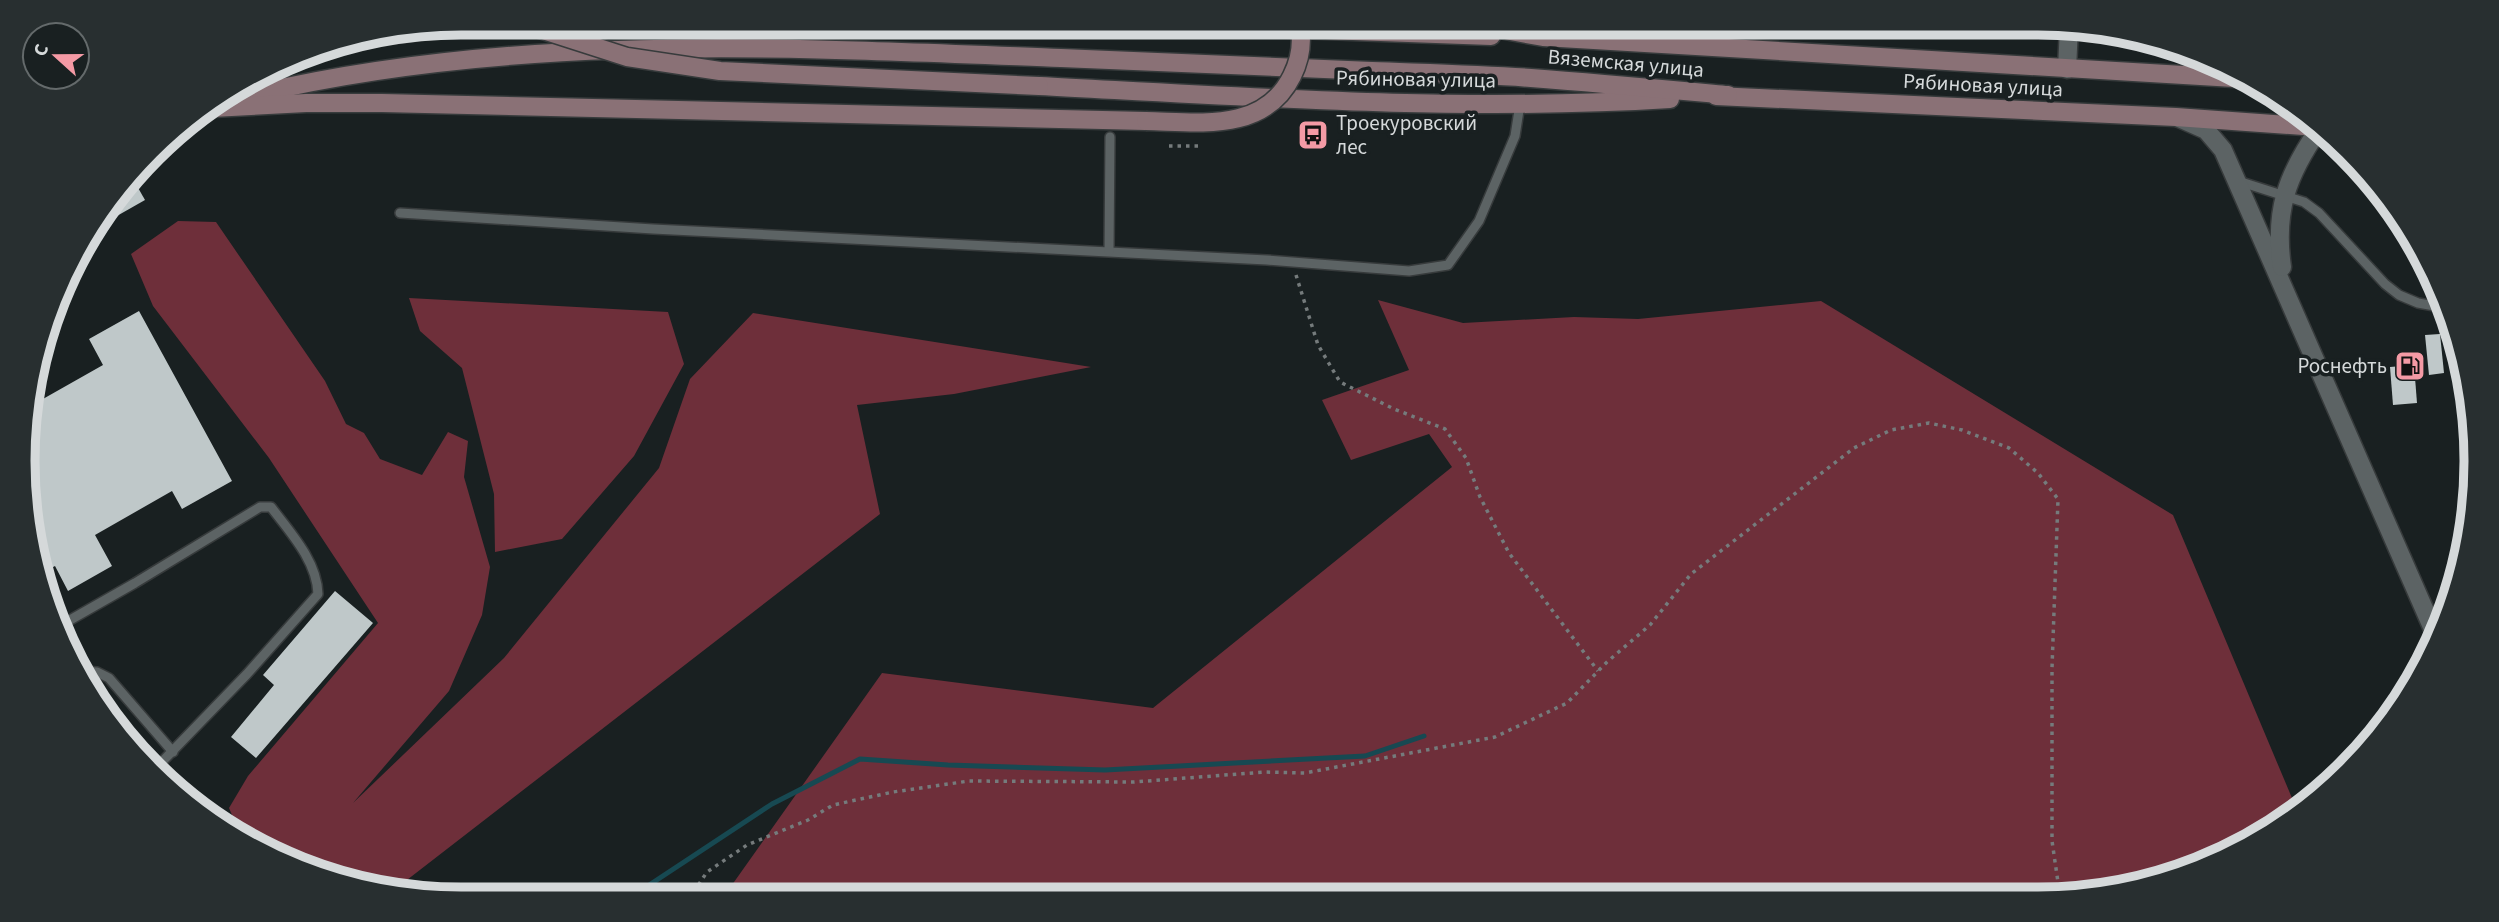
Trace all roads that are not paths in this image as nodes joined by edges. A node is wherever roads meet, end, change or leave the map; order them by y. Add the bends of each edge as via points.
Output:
1 (558, 35) edge
2 (1300, 35) edge
3 (1609, 35) edge
4 (2069, 36) edge
5 (2067, 69) junction
6 (2223, 77) edge
7 (1728, 95) junction
8 (238, 98) edge
9 (1520, 104) junction
10 (223, 107) edge
11 (2176, 117) junction
12 (2302, 127) edge
13 (2313, 136) edge
14 (1110, 137) dead end
15 (2236, 180) junction
16 (2284, 195) junction
17 (400, 213) dead end
18 (1109, 251) junction
19 (2291, 301) junction
20 (2435, 306) edge
21 (66, 622) edge
22 (2431, 625) edge
23 (91, 672) edge
24 (173, 752) junction
25 (161, 763) edge

1 - 9 main road, Рябиновая улица, bridge via 627,57 720,71 1315,100
2 - 10 main road, bridge via 1288,85 1268,106 1243,119 1215,123 382,103
3 - 5 main road, Рябиновая улица
4 - 5 street
5 - 6 main road, Рябиновая улица
7 - 8 main road, Вяземская улица via 1528,78 934,53 614,49 392,69
7 - 9 main road, Рябиновая улица via 1578,105
7 - 11 main road, Рябиновая улица
9 - 18 lane via 1515,136 1479,221 1448,265 1409,271
11 - 12 main road, Рябиновая улица
11 - 15 street via 2215,138
13 - 16 street
14 - 18 lane
15 - 16 lane
15 - 19 street
16 - 19 street via 2280,252
16 - 20 lane via 2319,213 2399,295
17 - 18 lane
19 - 22 street
21 - 24 lane via 260,507 271,506 304,551 318,594
23 - 24 lane via 109,678
24 - 25 lane

